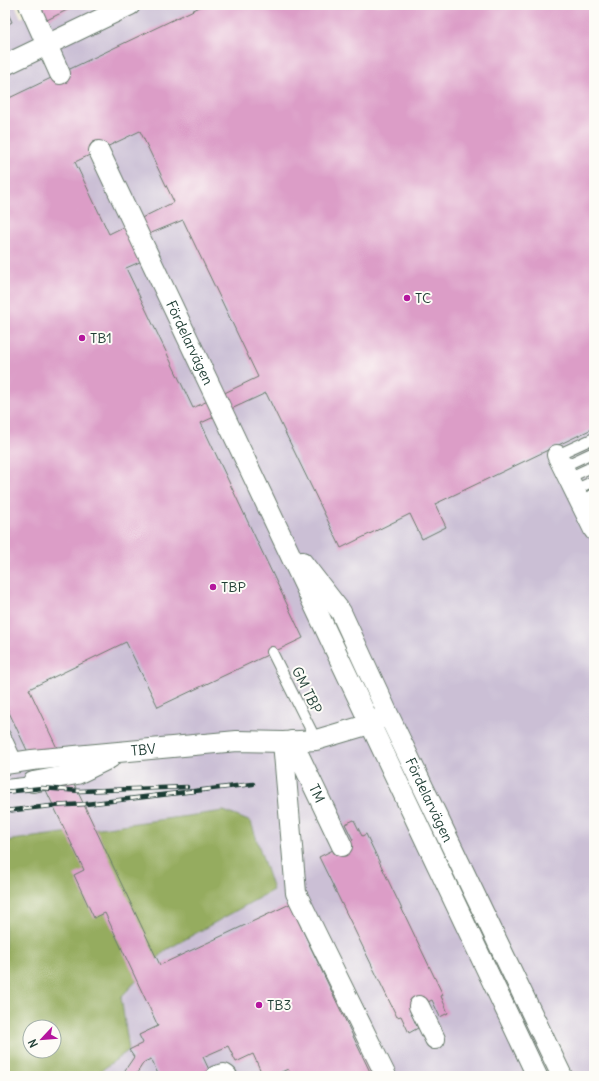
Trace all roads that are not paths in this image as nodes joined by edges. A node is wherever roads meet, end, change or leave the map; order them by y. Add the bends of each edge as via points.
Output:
1 (29, 5) edge
2 (130, 5) edge
3 (47, 45) junction
4 (5, 65) edge
5 (60, 74) dead end
6 (99, 151) dead end
7 (594, 438) edge
8 (594, 452) edge
9 (594, 466) edge
10 (594, 481) edge
11 (581, 498) edge
12 (280, 534) junction
13 (272, 652) dead end
14 (388, 714) junction
15 (370, 724) junction
16 (5, 735) edge
17 (316, 740) junction
18 (287, 741) junction
19 (143, 750) junction
20 (12, 763) edge
21 (33, 782) joint
22 (5, 785) edge
23 (342, 846) dead end
24 (419, 1006) dead end
25 (435, 1039) dead end
26 (216, 1076) edge
27 (227, 1076) edge
28 (386, 1076) edge
29 (537, 1076) edge
30 (562, 1076) edge

1 - 3 street
2 - 3 street
3 - 4 street
3 - 5 street
6 - 12 street, Fördelarvägen
7 - 11 lane
8 - 11 lane
9 - 11 lane
10 - 11 lane
12 - 14 street, Fördelarvägen via 341,612
12 - 15 street, Fördelarvägen
13 - 17 lane, GM TBP
14 - 15 street, TBV
14 - 30 street, Fördelarvägen
15 - 17 street, TBV
15 - 29 street, Fördelarvägen
16 - 20 lane
17 - 18 street, TBV
18 - 19 street, TBV via 237,741
18 - 23 street, TM
18 - 28 street via 296,893
19 - 20 street, TBV
19 - 21 street via 108,758 77,774
21 - 22 lane
24 - 25 street
26 - 27 street

